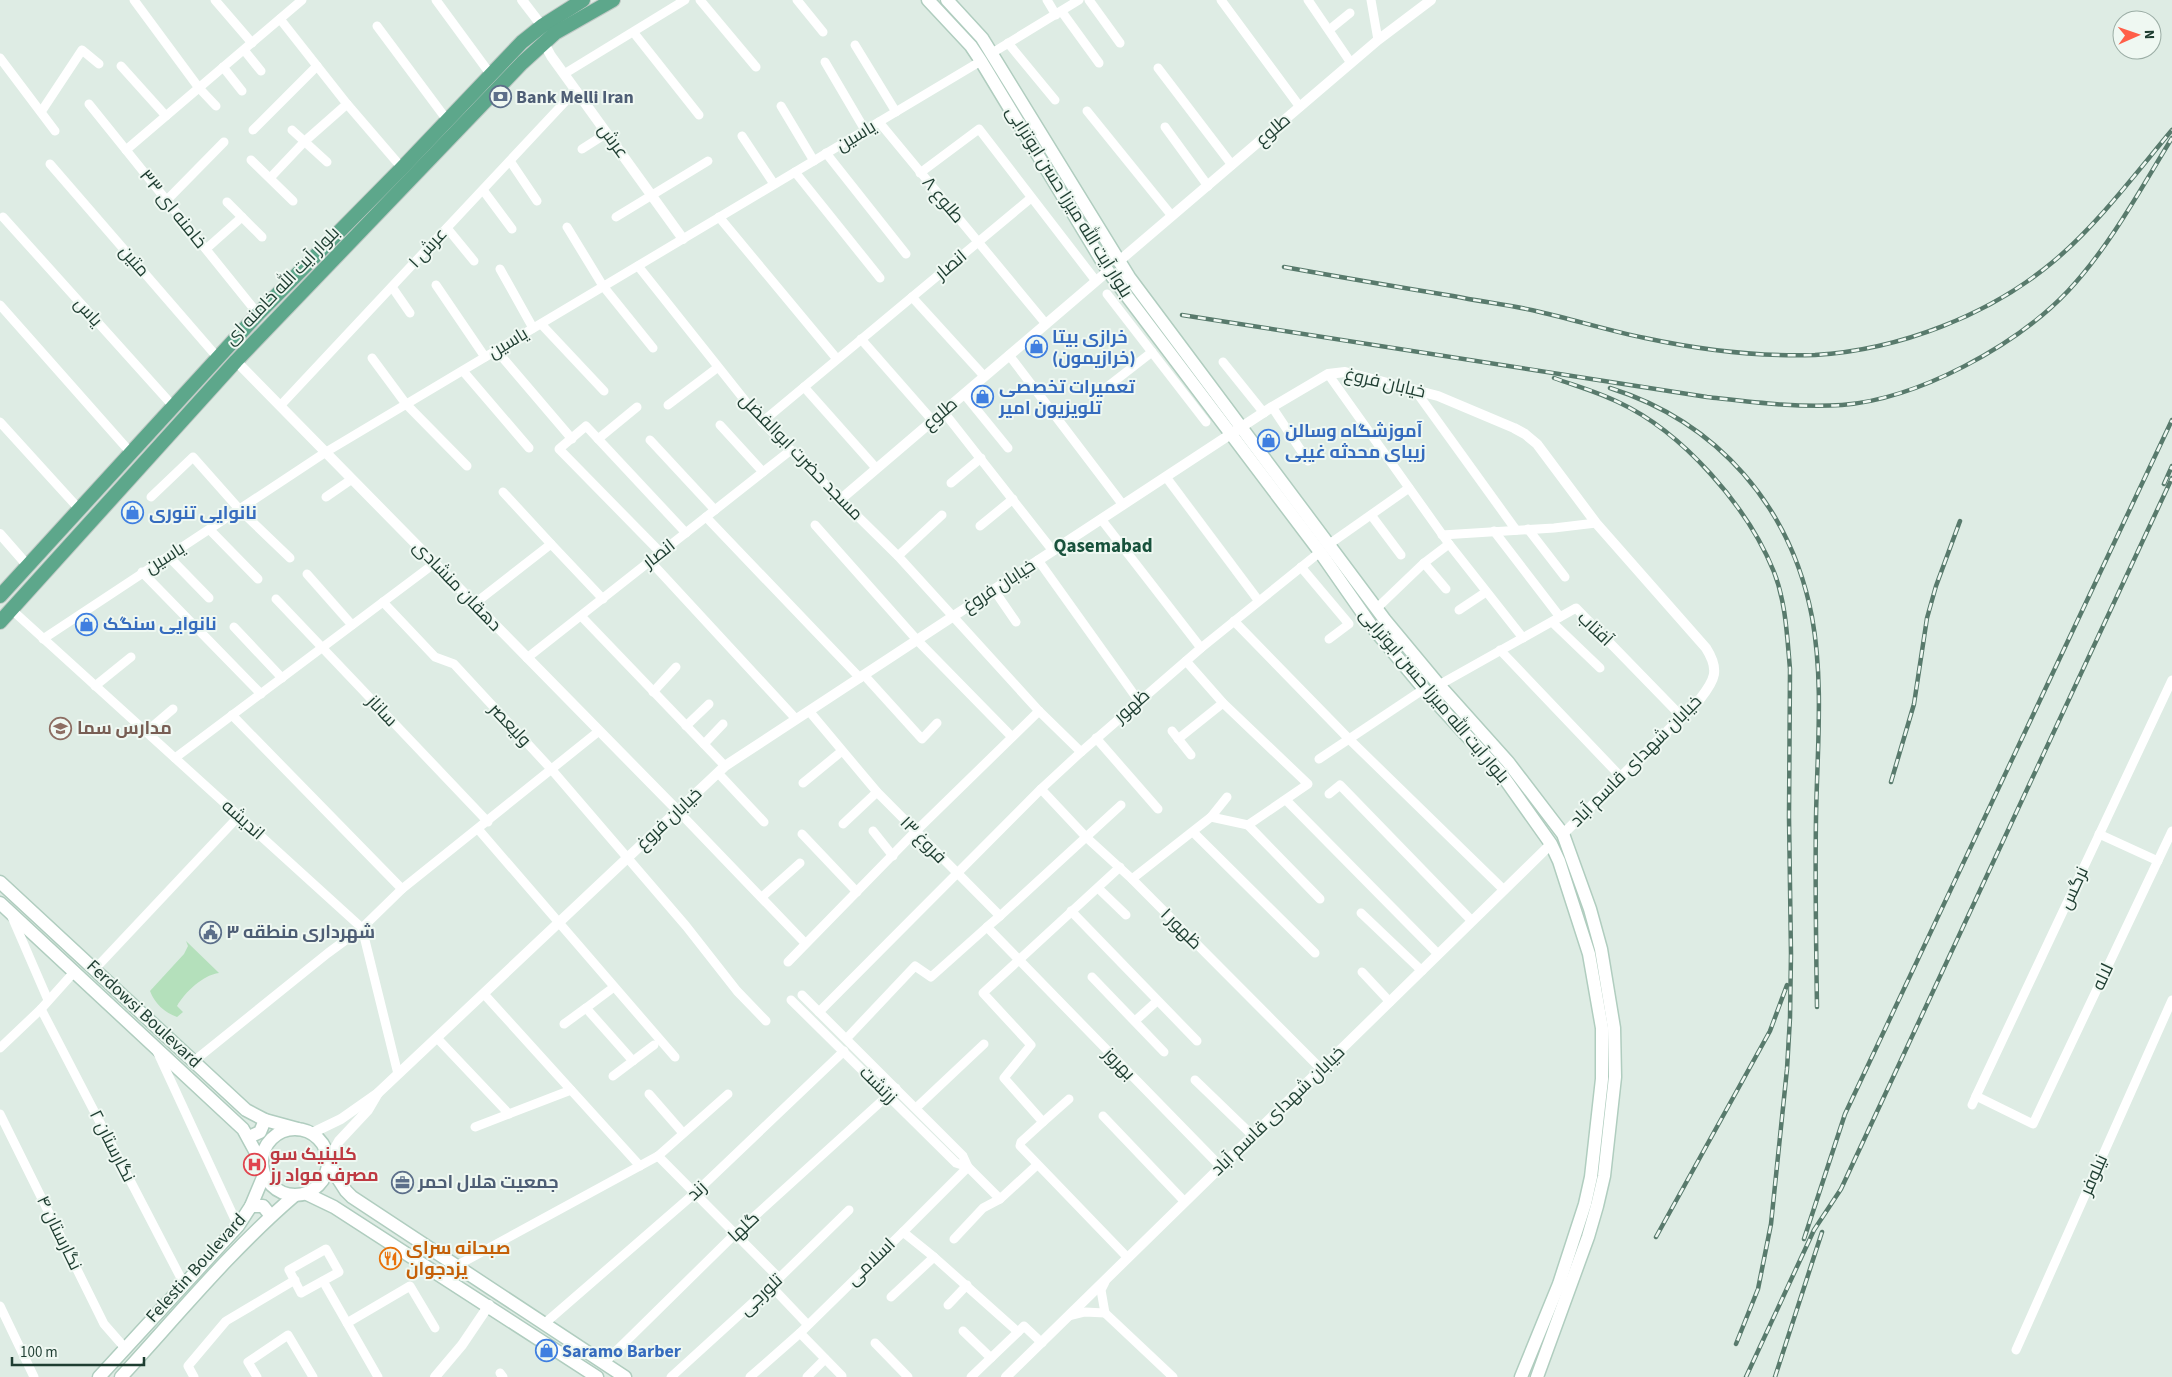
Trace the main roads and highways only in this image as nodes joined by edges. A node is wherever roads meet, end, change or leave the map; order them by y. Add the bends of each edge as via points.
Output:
1 (582, 0) edge
2 (613, 0) edge
3 (928, 0) edge
4 (947, 0) edge
5 (986, 57) junction
6 (1118, 262) junction
7 (1108, 271) junction
8 (1236, 431) junction
9 (1324, 549) junction
10 (0, 596) edge
11 (0, 622) edge
12 (1563, 834) junction
13 (1551, 844) junction
14 (0, 882) edge
15 (5, 907) edge
16 (265, 1120) junction
17 (298, 1129) junction
18 (248, 1137) junction
19 (261, 1162) junction
20 (328, 1162) junction
21 (264, 1175) junction
22 (301, 1195) junction
23 (352, 1197) junction
24 (250, 1206) junction
25 (340, 1211) junction
26 (271, 1216) junction
27 (98, 1377) edge
28 (121, 1377) edge
29 (597, 1377) edge
30 (626, 1377) edge
31 (1521, 1377) edge
32 (1536, 1377) edge

1 - 10 main road, بلوار آیت الله خامنه ای via 522,42 258,314
2 - 11 main road, بلوار آیت الله خامنه ای via 555,33 544,43 236,361
3 - 5 main road, بلوار آیت الله میرزا حسن ابوترابی via 971,46
4 - 5 main road, بلوار آیت الله میرزا حسن ابوترابی via 982,38
5 - 6 main road, بلوار آیت الله میرزا حسن ابوترابی
5 - 7 main road, بلوار آیت الله میرزا حسن ابوترابی
6 - 7 main road
6 - 8 main road, بلوار آیت الله میرزا حسن ابوترابی
7 - 8 main road, بلوار آیت الله میرزا حسن ابوترابی via 1194,396
8 - 9 main road, بلوار آیت الله میرزا حسن ابوترابی
9 - 12 main road, بلوار آیت الله میرزا حسن ابوترابی via 1508,762
9 - 13 main road, بلوار آیت الله میرزا حسن ابوترابی via 1372,628 1500,772
12 - 13 main road
12 - 32 main road, بلوار آیت الله میرزا حسن ابوترابی via 1601,949 1614,1028 1615,1077 1604,1176 1597,1206
13 - 31 main road, بلوار آیت الله میرزا حسن ابوترابی via 1589,954 1602,1028 1602,1079 1591,1177 1584,1204 1559,1284
14 - 16 main road, Ferdowsi Boulevard via 246,1110
15 - 18 main road, Ferdowsi Boulevard via 154,1044
16 - 17 main road, Ferdowsi Boulevard
16 - 18 main road via 260,1132
17 - 19 main road via 284,1130 272,1137 264,1148
17 - 20 main road via 319,1139 326,1150
18 - 19 main road, Ferdowsi Boulevard
19 - 21 main road
20 - 22 main road via 325,1176 318,1186
20 - 23 main road
21 - 22 main road via 271,1186 282,1193
21 - 24 main road, Felestin Boulevard
22 - 25 main road
22 - 26 main road, Felestin Boulevard
23 - 25 main road via 342,1200
23 - 30 main road
24 - 26 main road via 263,1206
24 - 27 main road, Felestin Boulevard via 238,1226
25 - 29 main road
26 - 28 main road, Felestin Boulevard

